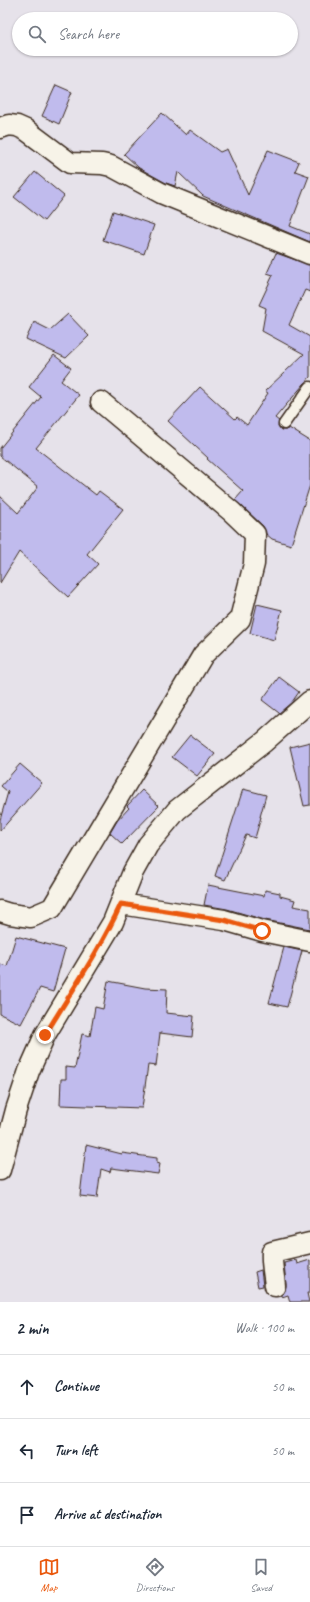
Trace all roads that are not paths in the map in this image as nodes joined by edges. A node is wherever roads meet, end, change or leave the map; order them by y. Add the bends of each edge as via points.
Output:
1 (0, 128) edge
2 (310, 254) edge
3 (310, 387) edge
4 (101, 402) dead end
5 (284, 424) dead end
6 (310, 701) edge
7 (121, 904) junction
8 (0, 911) edge
9 (310, 941) edge
10 (0, 1165) edge
11 (310, 1243) edge
12 (275, 1286) dead end

1 - 2 street via 17,126 70,163 112,166 161,193
3 - 5 lane
4 - 8 street via 255,534 254,564 240,619 203,655 52,908 31,917
6 - 7 street via 264,742 177,810 148,846 133,872
7 - 9 street via 224,920
7 - 10 street via 91,960 45,1035 29,1071
11 - 12 street via 272,1252

